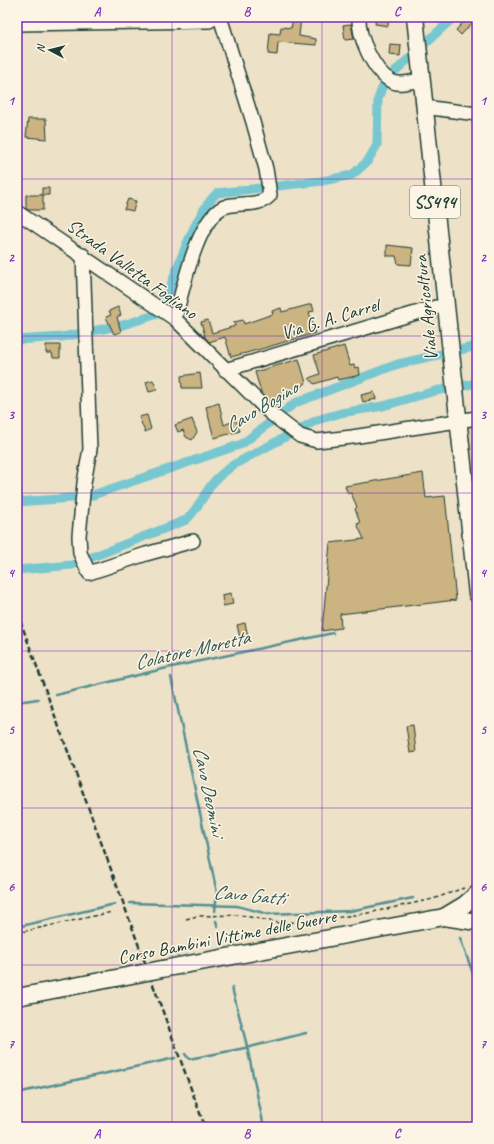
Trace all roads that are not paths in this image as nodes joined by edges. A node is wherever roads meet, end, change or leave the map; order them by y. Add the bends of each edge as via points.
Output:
1 (216, 17) edge
2 (220, 17) edge
3 (359, 17) edge
4 (415, 17) edge
5 (17, 24) edge
6 (421, 80) junction
7 (424, 107) junction
8 (477, 114) edge
9 (17, 212) edge
10 (83, 255) junction
11 (446, 308) junction
12 (172, 316) junction
13 (226, 370) junction
14 (477, 418) edge
15 (458, 421) junction
16 (193, 541) dead end
17 (477, 594) edge
18 (473, 890) edge
19 (444, 917) junction
20 (477, 922) edge
21 (17, 997) edge

1 - 5 street via 208,21
2 - 12 street via 255,129 270,187 269,198 262,202 226,206 212,214 203,228
3 - 6 street via 358,27 362,41 388,79 405,82
4 - 6 main road, Viale Agricoltura / SS494
6 - 7 main road, Viale Agricoltura / SS494
7 - 8 street
7 - 11 main road, Viale Agricoltura / SS494
9 - 10 street, Strada Valletta Fogliano
10 - 12 street, Strada Valletta Fogliano
10 - 16 street via 90,449 82,497 80,553 89,573
11 - 13 street, Via G. A. Carrel via 436,307
11 - 15 main road, Viale Agricoltura / SS494
12 - 13 street, Strada Valletta Fogliano
13 - 15 street, Strada Valletta Fogliano via 284,424 317,441
14 - 15 street, Strada Valletta Fogliano
15 - 17 main road, Viale Agricoltura / SS494
18 - 19 main road, Corso Bambini Vittime delle Guerre via 464,905
19 - 20 main road, Corso Bambini Vittime delle Guerre
19 - 21 main road, Corso Bambini Vittime delle Guerre, bridge

